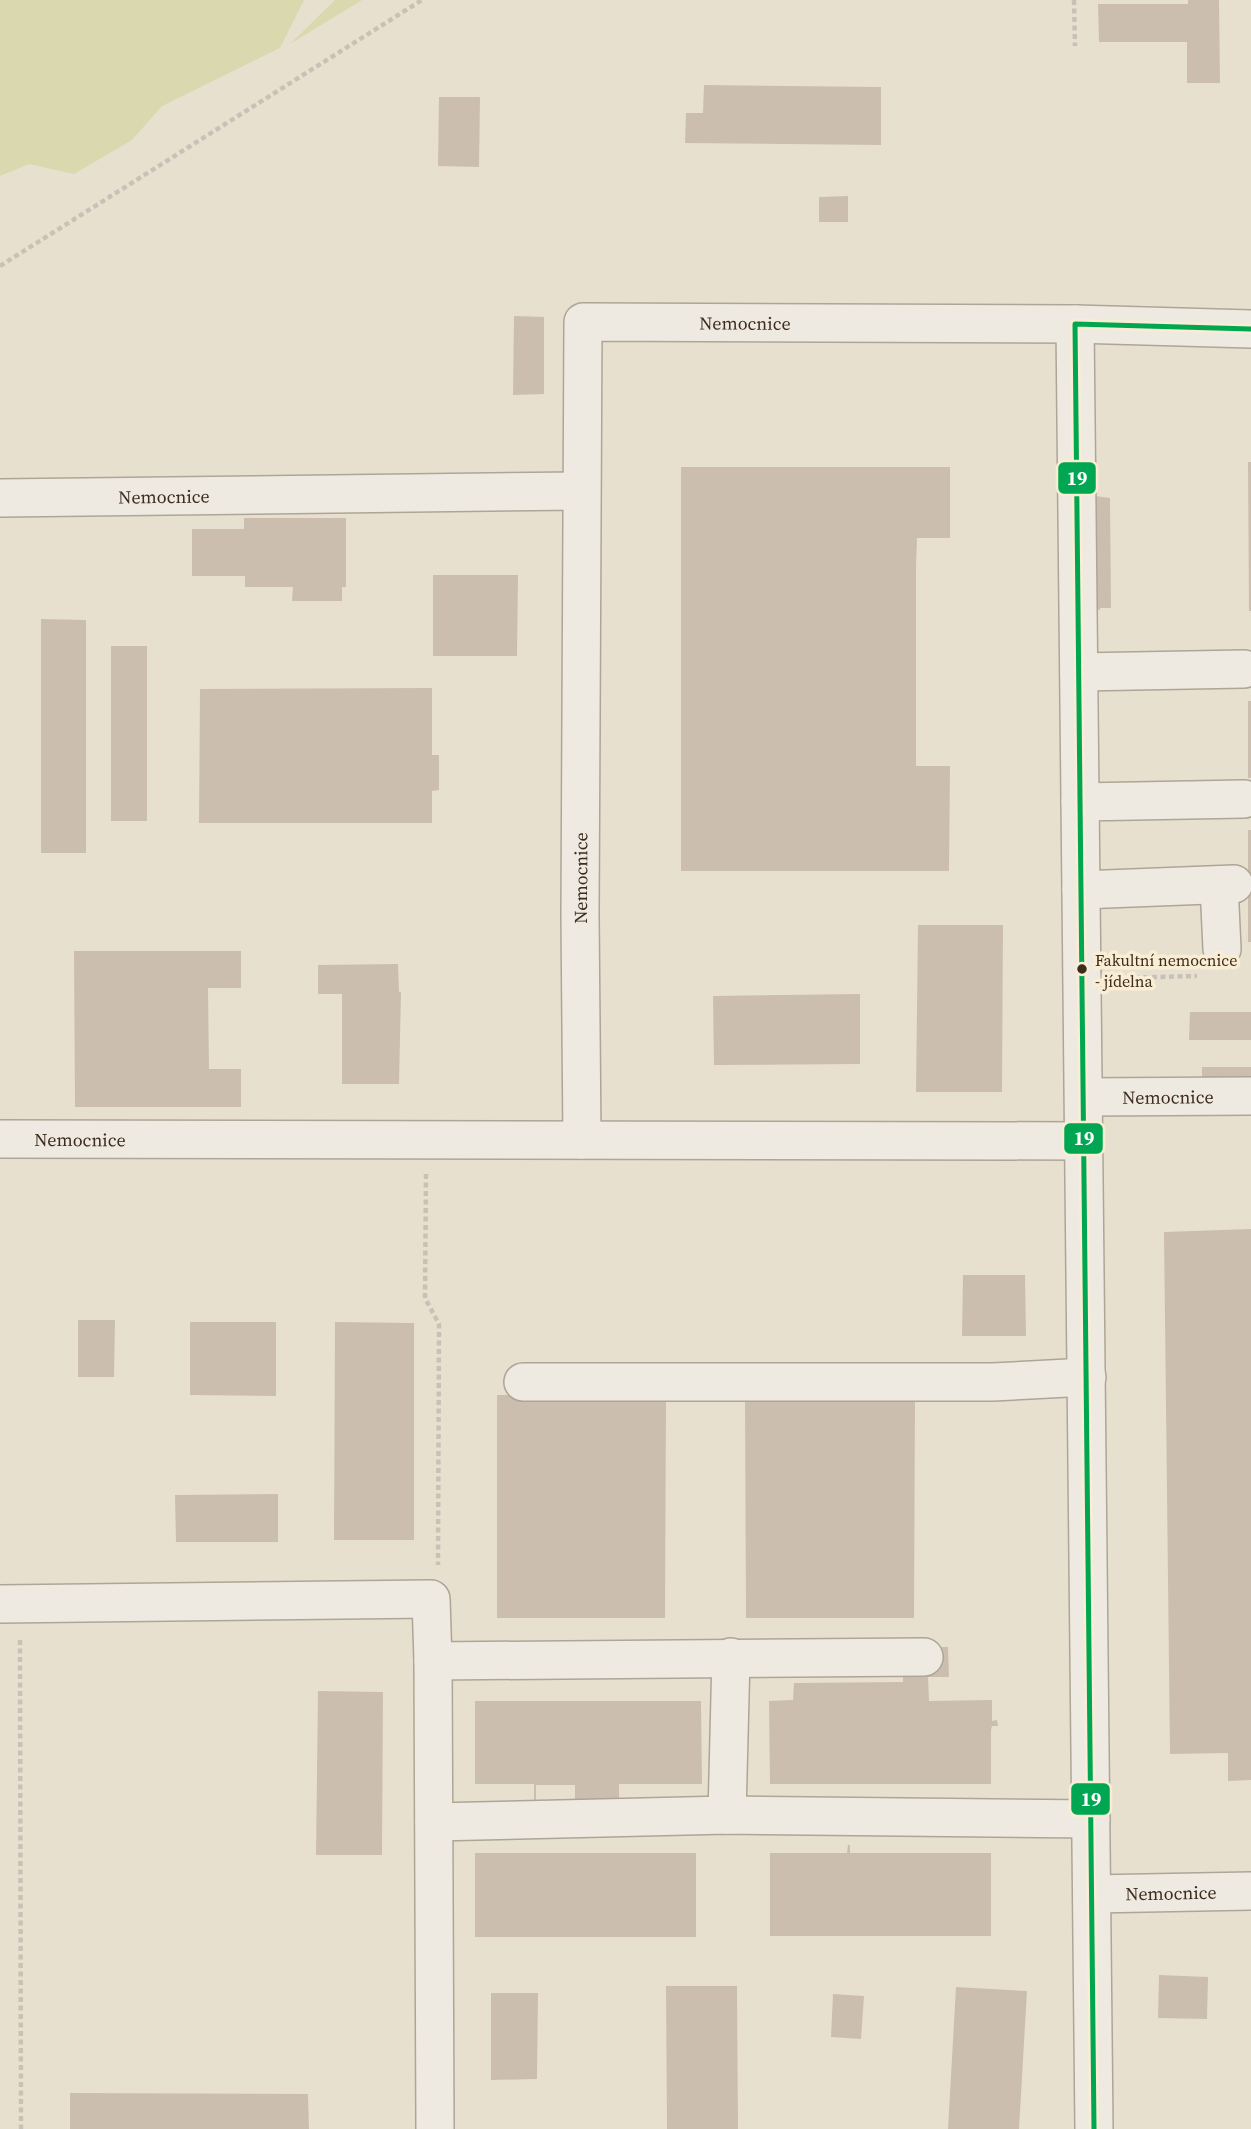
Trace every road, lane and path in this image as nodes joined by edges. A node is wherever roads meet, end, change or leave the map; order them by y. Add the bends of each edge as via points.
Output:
1 (422, 0) edge
2 (1074, 0) edge
3 (1074, 46) dead end
4 (0, 266) edge
5 (1075, 324) junction
6 (1251, 329) edge
7 (580, 491) junction
8 (0, 498) edge
9 (1244, 669) dead end
10 (1079, 672) junction
11 (1244, 799) dead end
12 (1080, 802) junction
13 (1081, 890) junction
14 (1214, 963) joint
15 (1082, 979) junction
16 (1251, 1096) edge
17 (1084, 1097) junction
18 (0, 1139) edge
19 (426, 1139) junction
20 (582, 1140) junction
21 (1084, 1141) junction
22 (1087, 1377) junction
23 (523, 1382) dead end
24 (430, 1599) junction
25 (10, 1603) edge
26 (731, 1657) junction
27 (924, 1657) dead end
28 (433, 1661) junction
29 (727, 1815) junction
30 (1091, 1819) junction
31 (434, 1822) junction
32 (1251, 1891) edge
33 (1092, 1894) junction
34 (21, 2129) edge
35 (435, 2129) edge
36 (1094, 2129) edge

1 - 4 path
2 - 3 path
5 - 6 street, Nemocnice
5 - 7 street, Nemocnice via 583,322
5 - 10 street
7 - 8 street, Nemocnice
7 - 20 street, Nemocnice
9 - 10 street
10 - 12 street
11 - 12 street
12 - 13 street
13 - 14 street via 1227,884
13 - 15 street
14 - 15 path
15 - 17 street
16 - 17 street, Nemocnice
17 - 21 street
18 - 19 street, Nemocnice
19 - 20 street, Nemocnice
19 - 24 path via 425,1298 439,1324 438,1573
20 - 21 street, Nemocnice
21 - 22 street
22 - 23 street via 993,1382
22 - 30 street
24 - 25 street
24 - 28 street
25 - 34 path
26 - 27 street
26 - 28 street
26 - 29 street
28 - 31 street
29 - 30 street
29 - 31 street
30 - 33 street
31 - 35 street
32 - 33 street, Nemocnice
33 - 36 street

